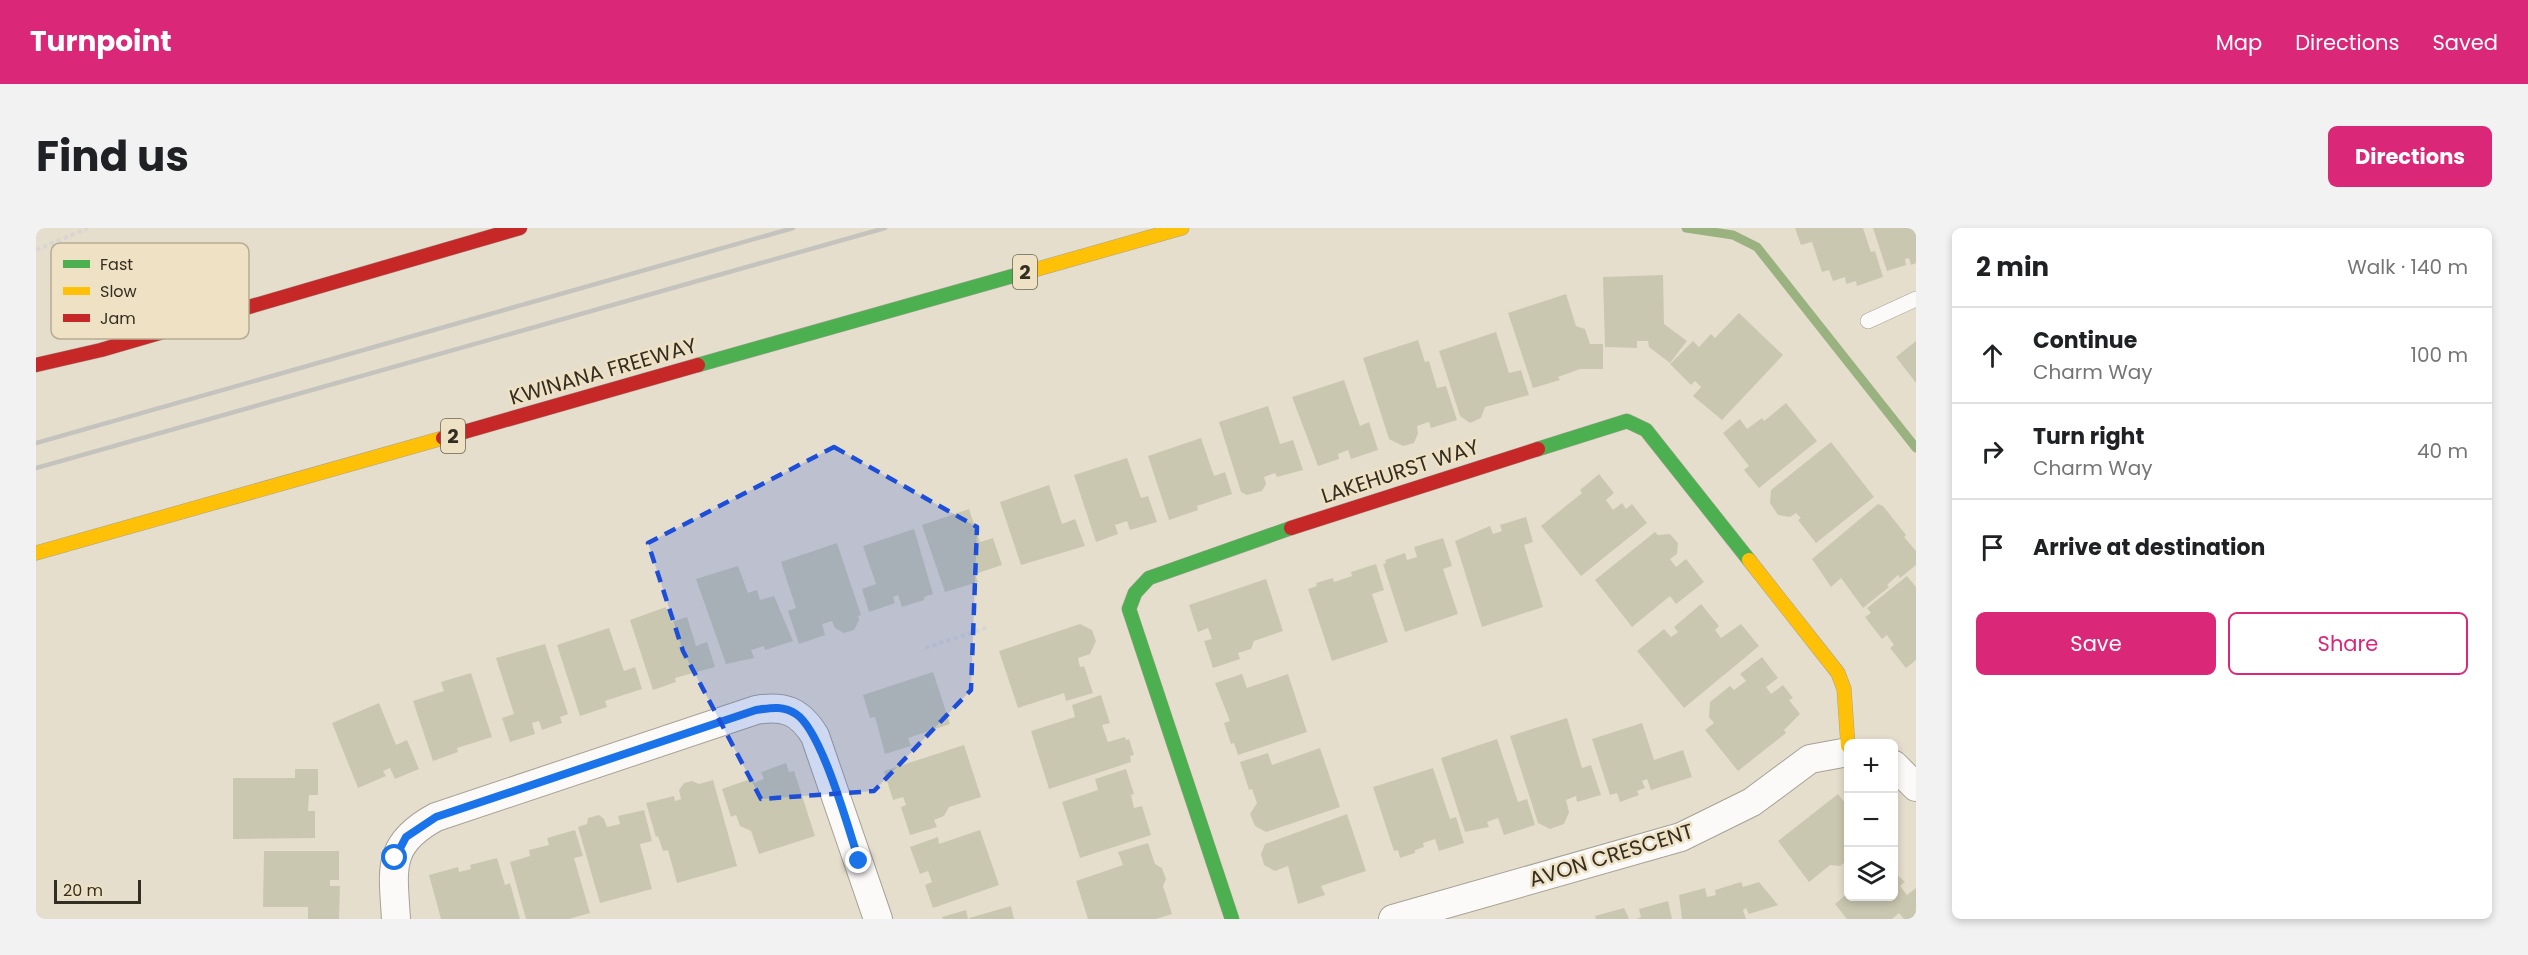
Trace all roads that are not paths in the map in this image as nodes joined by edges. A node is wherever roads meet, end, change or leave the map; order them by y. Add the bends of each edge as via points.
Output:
1 (519, 228) edge
2 (1182, 228) edge
3 (1916, 299) edge
4 (249, 307) edge
5 (1868, 321) dead end
6 (142, 339) edge
7 (36, 366) edge
8 (36, 553) edge
9 (1848, 739) edge
10 (1844, 753) edge
11 (1898, 770) edge
12 (1916, 787) edge
13 (396, 919) edge
14 (878, 919) edge
15 (1232, 919) edge
16 (1393, 919) edge

1 - 4 main road
2 - 8 main road, KWINANA FREEWAY / 2
3 - 5 lane
6 - 7 main road
9 - 15 main road, LAKEHURST WAY via 1844,689 1838,673 1646,430 1627,422 1615,424 1149,578 1135,593 1129,609
10 - 16 street, AVON CRESCENT via 1810,759 1752,802 1681,837
11 - 12 street
13 - 14 street via 395,858 406,837 427,822 745,714 779,707 796,713 815,736

